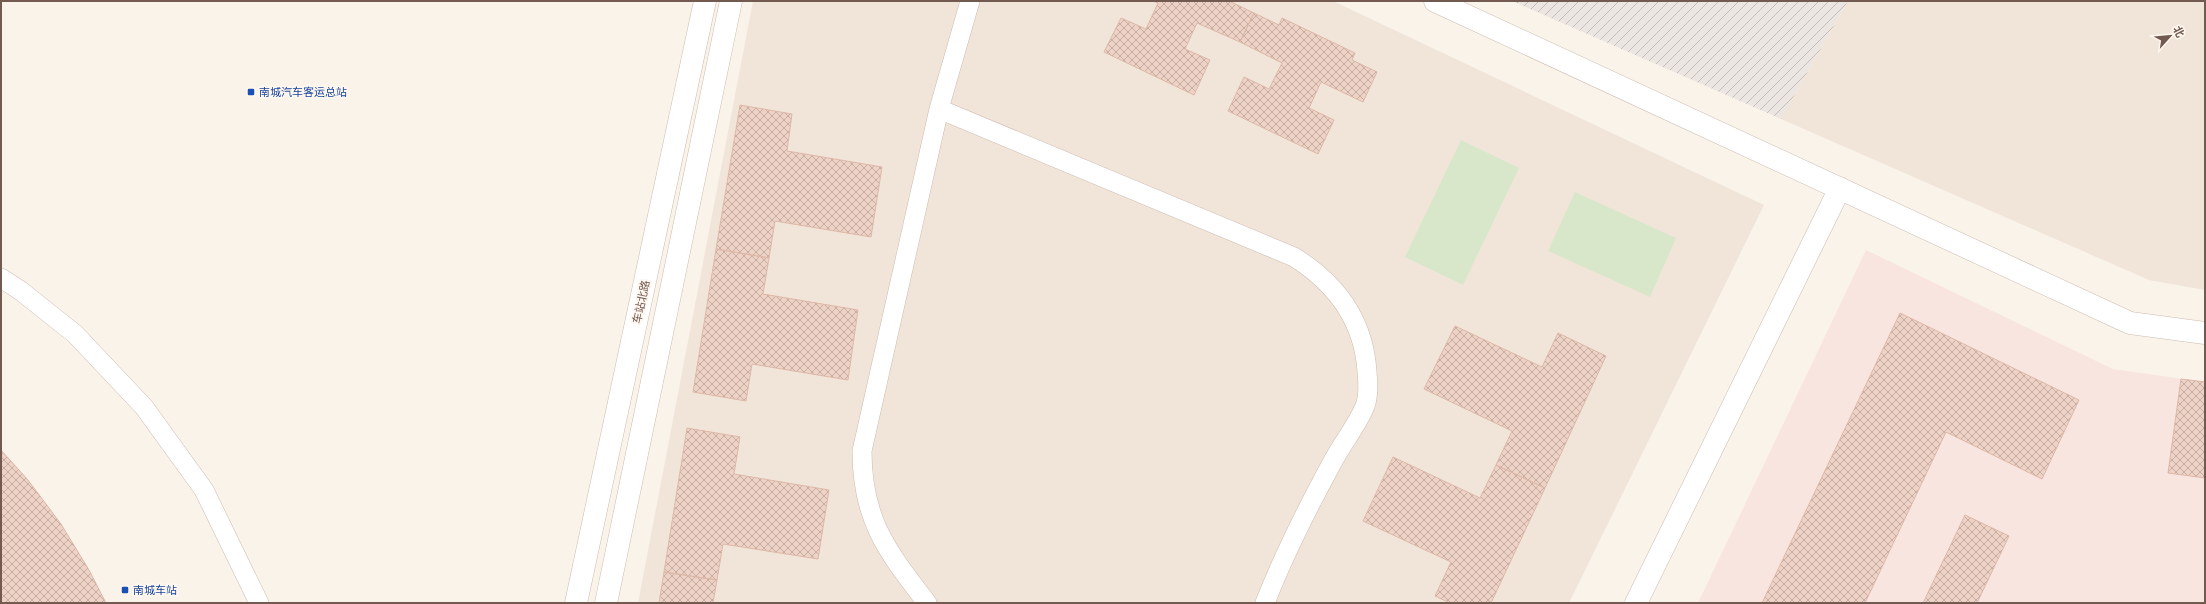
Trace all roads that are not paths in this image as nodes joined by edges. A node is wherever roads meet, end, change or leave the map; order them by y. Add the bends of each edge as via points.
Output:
1 (705, 1) edge
2 (731, 1) edge
3 (970, 1) edge
4 (1435, 1) edge
5 (939, 108) junction
6 (1840, 188) junction
7 (1, 278) edge
8 (2205, 333) edge
9 (259, 603) edge
10 (576, 603) edge
11 (606, 603) edge
12 (927, 603) edge
13 (1265, 603) edge
14 (1636, 603) edge

1 - 10 street, 车站北路
2 - 11 street
3 - 5 lane
4 - 6 street
5 - 12 lane via 862,451 864,490 871,516 882,541
5 - 13 lane via 1294,257 1327,281 1341,297 1352,314 1363,344 1368,382 1365,405 1304,516
6 - 8 street via 2130,323
6 - 14 street
7 - 9 lane via 75,334 144,407 204,490

